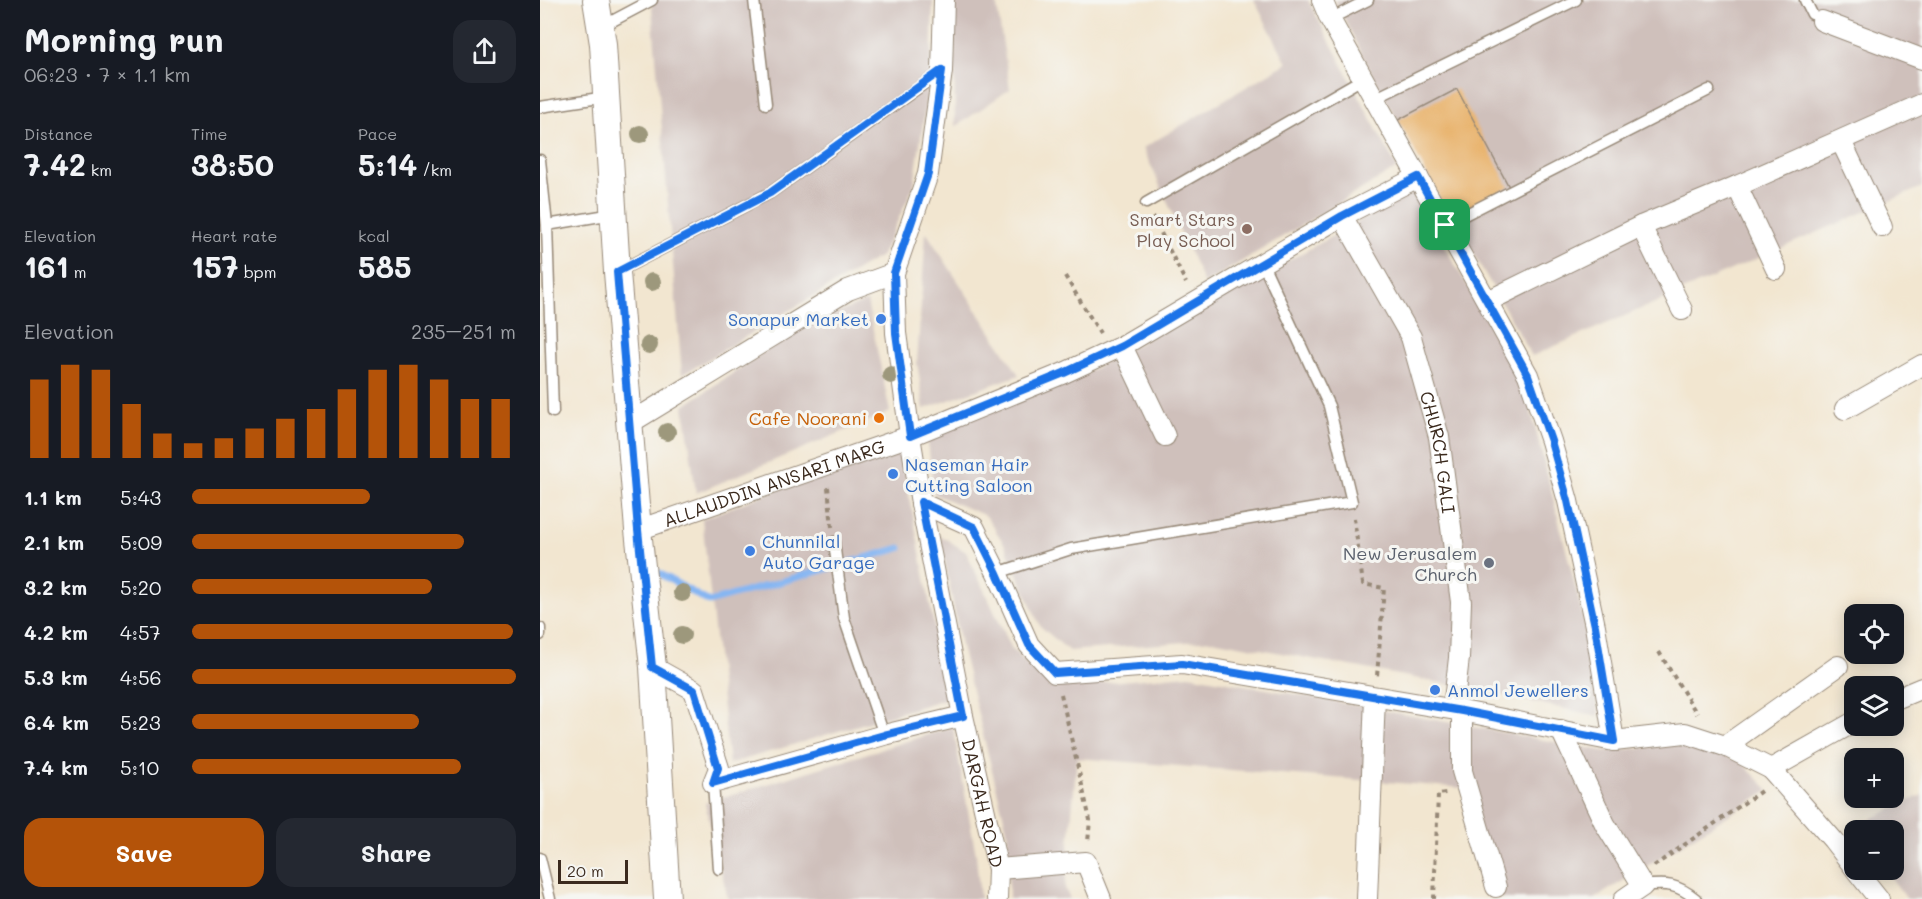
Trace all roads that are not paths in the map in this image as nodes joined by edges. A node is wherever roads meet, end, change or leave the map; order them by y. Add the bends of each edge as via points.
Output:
1 (596, 0) edge
2 (652, 0) edge
3 (754, 0) edge
4 (944, 0) edge
5 (1322, 0) edge
6 (1368, 0) edge
7 (1576, 0) edge
8 (1805, 0) edge
9 (1817, 17) joint
10 (1330, 19) junction
11 (600, 27) junction
12 (1922, 59) edge
13 (942, 70) junction
14 (1364, 78) junction
15 (1709, 90) dead end
16 (606, 97) junction
17 (1374, 99) junction
18 (766, 104) dead end
19 (1922, 104) edge
20 (540, 107) edge
21 (1841, 141) junction
22 (540, 160) edge
23 (1418, 177) junction
24 (1737, 186) junction
25 (1146, 203) road end
26 (613, 214) junction
27 (1342, 216) junction
28 (547, 225) junction
29 (1445, 225) junction
30 (1641, 226) junction
31 (1882, 227) dead end
32 (1263, 264) junction
33 (1776, 269) dead end
34 (617, 272) junction
35 (894, 273) junction
36 (1488, 301) junction
37 (1682, 310) dead end
38 (1116, 348) junction
39 (1922, 365) edge
40 (1845, 409) dead end
41 (553, 412) dead end
42 (630, 423) junction
43 (910, 436) junction
44 (1165, 436) dead end
45 (921, 502) junction
46 (638, 530) junction
47 (834, 542) road end
48 (997, 573) junction
49 (540, 628) edge
50 (540, 635) edge
51 (1838, 666) dead end
52 (652, 667) junction
53 (1922, 688) edge
54 (1904, 695) edge
55 (1375, 697) junction
56 (1458, 710) junction
57 (963, 716) junction
58 (1844, 729) edge
59 (1561, 730) junction
60 (884, 735) junction
61 (1614, 741) junction
62 (1720, 744) junction
63 (1775, 774) junction
64 (713, 783) junction
65 (1844, 854) edge
66 (540, 858) edge
67 (719, 869) dead end
68 (998, 869) junction
69 (1864, 880) edge
70 (1641, 881) junction
71 (1496, 887) dead end
72 (550, 899) edge
73 (667, 899) edge
74 (997, 899) edge
75 (1101, 899) edge
76 (1367, 899) edge
77 (1624, 899) edge
78 (1696, 899) edge
79 (1879, 899) edge

1 - 11 street
2 - 11 lane
3 - 18 lane
4 - 13 street, DARGAH ROAD
5 - 10 street
6 - 10 lane
7 - 17 lane
8 - 9 lane
9 - 12 street
10 - 14 street
11 - 16 street
13 - 34 lane via 770,193
13 - 35 street, DARGAH ROAD via 928,174
14 - 17 street
14 - 25 lane
15 - 29 lane
16 - 20 lane
16 - 26 street
17 - 23 street
19 - 21 street
21 - 24 street
21 - 31 street
22 - 28 lane
23 - 27 street, ALLAUDDIN ANSARI MARG
23 - 29 street
24 - 30 street
24 - 33 street
26 - 28 lane
26 - 34 street
27 - 32 street, ALLAUDDIN ANSARI MARG
27 - 56 street, CHURCH GALI via 1411,337 1439,437 1461,602
28 - 41 lane
29 - 36 street
30 - 36 street
30 - 37 street
32 - 38 street, ALLAUDDIN ANSARI MARG
32 - 48 lane via 1329,406 1352,502 1071,549
34 - 42 street
35 - 42 street via 848,290
35 - 43 street, DARGAH ROAD via 896,333
36 - 61 street via 1528,375 1551,441 1595,626
38 - 43 street, ALLAUDDIN ANSARI MARG
38 - 44 street
39 - 40 street
42 - 46 street
43 - 45 street, DARGAH ROAD
43 - 46 street, ALLAUDDIN ANSARI MARG
45 - 48 street via 974,527
45 - 57 street, DARGAH ROAD
46 - 52 street
47 - 60 lane via 844,618
48 - 55 street via 1029,645 1055,673 1182,664
49 - 50 lane
51 - 62 street
52 - 64 street via 694,690 718,768
52 - 73 street
53 - 54 street
55 - 56 street
55 - 76 street
56 - 59 street
56 - 71 street, CHURCH GALI via 1462,771
57 - 60 street
57 - 68 street, DARGAH ROAD
58 - 63 street
59 - 61 street
59 - 70 street via 1605,824
60 - 64 street
61 - 62 street via 1685,733
62 - 63 street
63 - 65 street
64 - 67 lane
66 - 72 lane
68 - 74 street, DARGAH ROAD
68 - 75 street via 1086,862
69 - 79 street
70 - 77 street
70 - 78 lane via 1665,883

